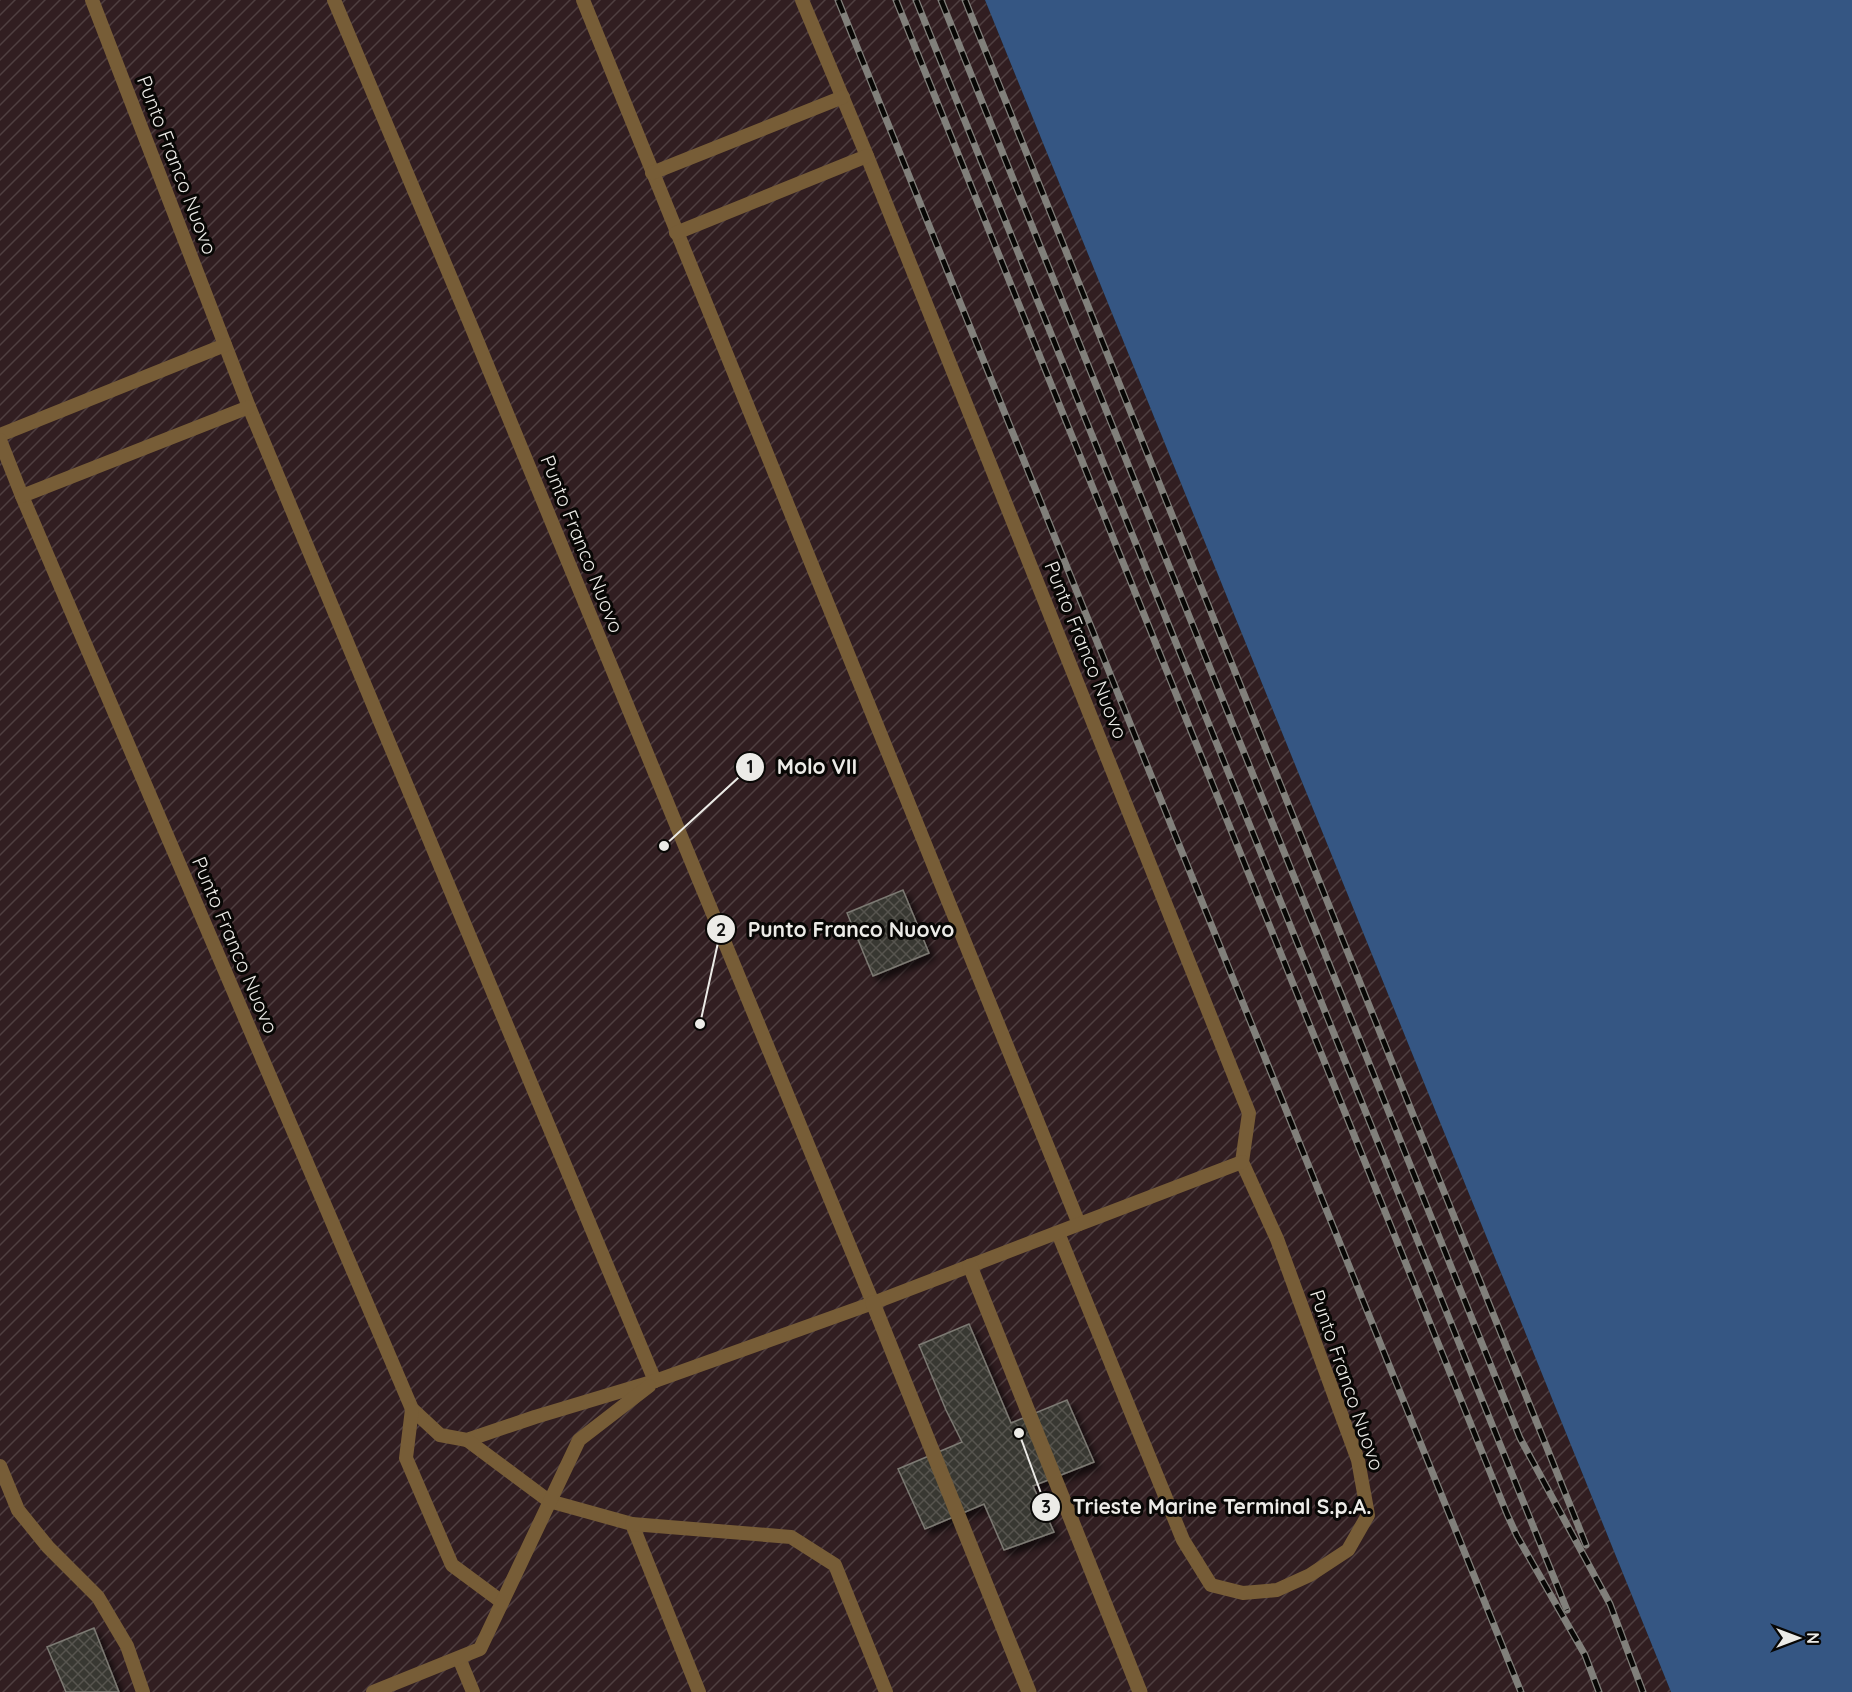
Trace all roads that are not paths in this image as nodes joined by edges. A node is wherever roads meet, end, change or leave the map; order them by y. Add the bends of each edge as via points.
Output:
1 (92, 0) edge
2 (334, 0) edge
3 (583, 0) edge
4 (802, 0) edge
5 (843, 97) junction
6 (867, 156) junction
7 (652, 173) junction
8 (676, 233) junction
9 (225, 345) junction
10 (249, 407) junction
11 (0, 435) edge
12 (0, 440) edge
13 (22, 496) junction
14 (1242, 1162) junction
15 (1079, 1224) junction
16 (1058, 1233) junction
17 (970, 1266) junction
18 (873, 1303) junction
19 (655, 1381) junction
20 (412, 1408) junction
21 (467, 1440) junction
22 (0, 1466) edge
23 (549, 1502) junction
24 (632, 1524) junction
25 (502, 1602) junction
26 (459, 1658) junction
27 (143, 1692) edge
28 (373, 1692) edge
29 (473, 1692) edge
30 (699, 1692) edge
31 (886, 1692) edge
32 (1029, 1692) edge
33 (1140, 1692) edge

1 - 9 lane, Punto Franco Nuovo
2 - 18 lane, Punto Franco Nuovo
3 - 7 lane
4 - 5 lane, Punto Franco Nuovo
5 - 6 lane, Punto Franco Nuovo
5 - 7 lane
6 - 8 lane
6 - 14 lane, Punto Franco Nuovo via 1249,1113
7 - 8 lane
8 - 15 lane
9 - 10 lane, Punto Franco Nuovo
9 - 11 lane
10 - 13 lane
10 - 19 lane, Punto Franco Nuovo
12 - 13 lane, Punto Franco Nuovo
13 - 20 lane, Punto Franco Nuovo
14 - 15 lane
14 - 16 lane, Punto Franco Nuovo via 1277,1239 1358,1460 1368,1515 1348,1551 1277,1590 1243,1593 1211,1585 1183,1540
15 - 16 lane
16 - 17 lane
17 - 18 lane
17 - 33 street
18 - 19 lane
18 - 32 street
19 - 21 lane
19 - 23 lane via 579,1440
20 - 21 lane, Punto Franco Nuovo via 440,1435
20 - 25 lane, Punto Franco Nuovo via 406,1458 452,1564
21 - 23 lane, Punto Franco Nuovo
22 - 27 lane via 18,1510 98,1597 127,1646
23 - 24 lane, Punto Franco Nuovo
23 - 25 lane
24 - 30 lane
24 - 31 lane, Punto Franco Nuovo via 791,1537 835,1565
25 - 26 lane via 480,1649
26 - 28 lane
26 - 29 lane

